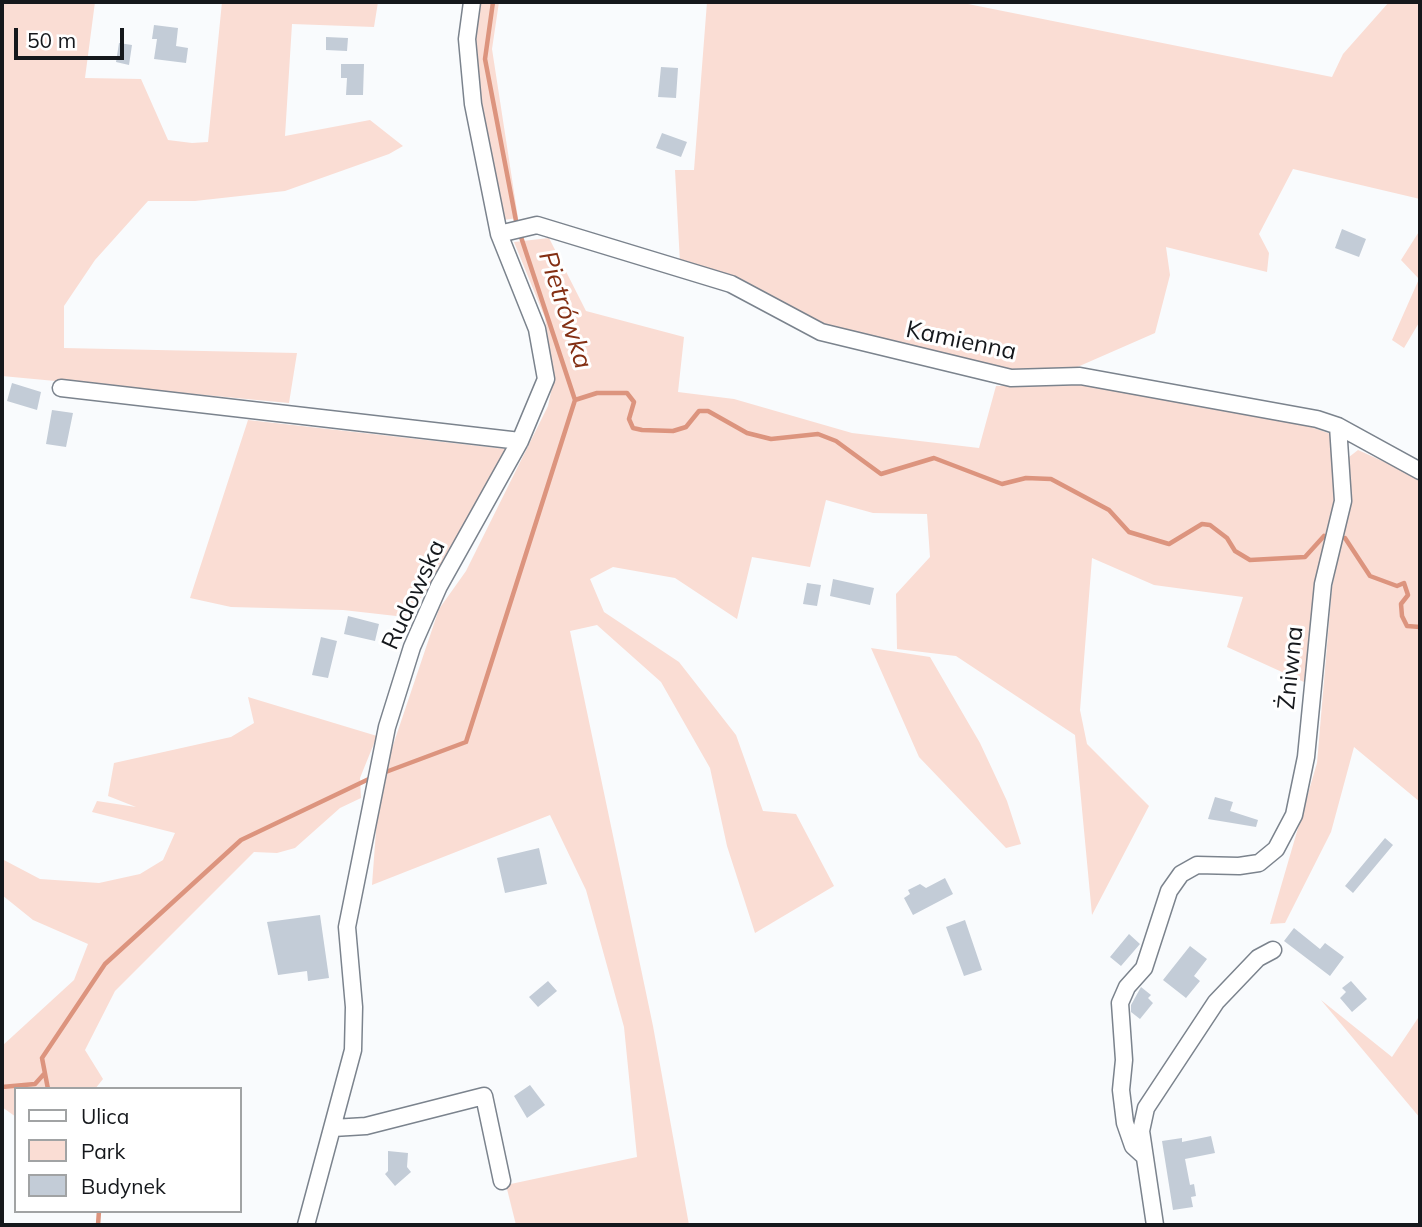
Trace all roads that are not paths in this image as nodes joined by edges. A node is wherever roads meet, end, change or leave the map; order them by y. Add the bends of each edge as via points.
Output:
1 (472, 2) edge
2 (499, 234) junction
3 (61, 388) dead end
4 (1338, 426) junction
5 (520, 441) junction
6 (1420, 471) edge
7 (1273, 950) dead end
8 (334, 1128) junction
9 (1144, 1156) junction
10 (502, 1181) dead end
11 (306, 1225) edge
12 (1155, 1225) edge

1 - 2 street, Rudowska via 467,39 473,104
2 - 4 street, Kamienna via 537,225 731,284 821,332 1011,378 1080,376
2 - 5 street, Rudowska via 537,329 546,379
3 - 5 street
4 - 6 street, Kamienna
4 - 9 street, Żniwna via 1343,501 1323,584 1306,757 1294,815 1276,849 1259,863 1197,866 1181,874 1169,891 1144,968 1120,1003 1125,1123 1133,1146
5 - 8 street, Rudowska via 439,586 412,646 387,727 347,928 354,1040
7 - 9 street via 1258,958 1216,1002 1146,1108 1141,1131
8 - 10 street via 366,1126 484,1096
8 - 11 street, Rudowska
9 - 12 street

